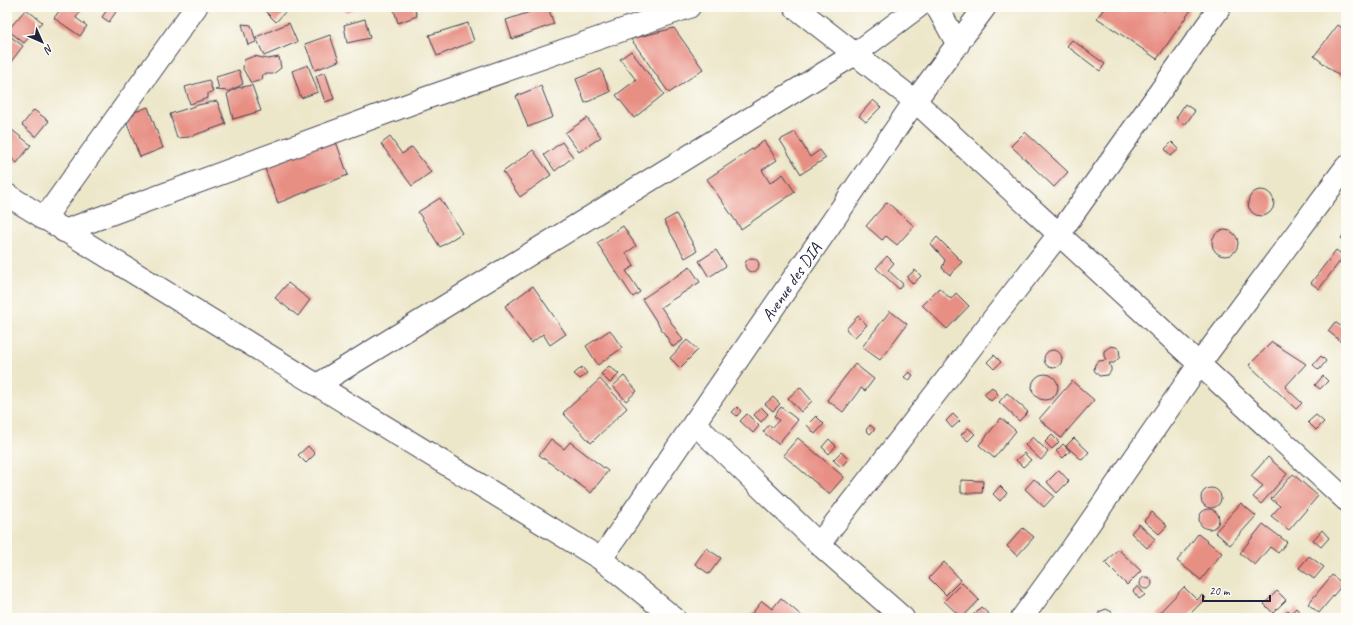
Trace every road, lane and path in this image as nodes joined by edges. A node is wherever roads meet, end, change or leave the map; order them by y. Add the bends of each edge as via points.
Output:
1 (196, 7) edge
2 (689, 7) edge
3 (795, 7) edge
4 (918, 7) edge
5 (937, 7) edge
6 (985, 7) edge
7 (1220, 7) edge
8 (958, 44) junction
9 (855, 54) junction
10 (915, 101) junction
11 (1346, 167) edge
12 (7, 195) edge
13 (44, 218) junction
14 (64, 231) junction
15 (1059, 234) junction
16 (1200, 364) junction
17 (317, 385) junction
18 (694, 423) junction
19 (1346, 500) edge
20 (818, 544) junction
21 (601, 559) junction
22 (674, 618) edge
23 (903, 618) edge
24 (1022, 618) edge

1 - 13 street
2 - 14 street via 429,97
3 - 9 street
4 - 9 street
5 - 8 street
6 - 8 street, Avenue des DIA
7 - 15 street
8 - 10 street, Avenue des DIA
9 - 10 street
9 - 17 street
10 - 15 street
10 - 18 street, Avenue des DIA
11 - 16 street
12 - 13 street
13 - 14 street
14 - 17 street
15 - 16 street
15 - 20 street
16 - 19 street
16 - 24 street
17 - 21 street
18 - 20 street
18 - 21 street, Avenue des DIA
20 - 23 street
21 - 22 street

